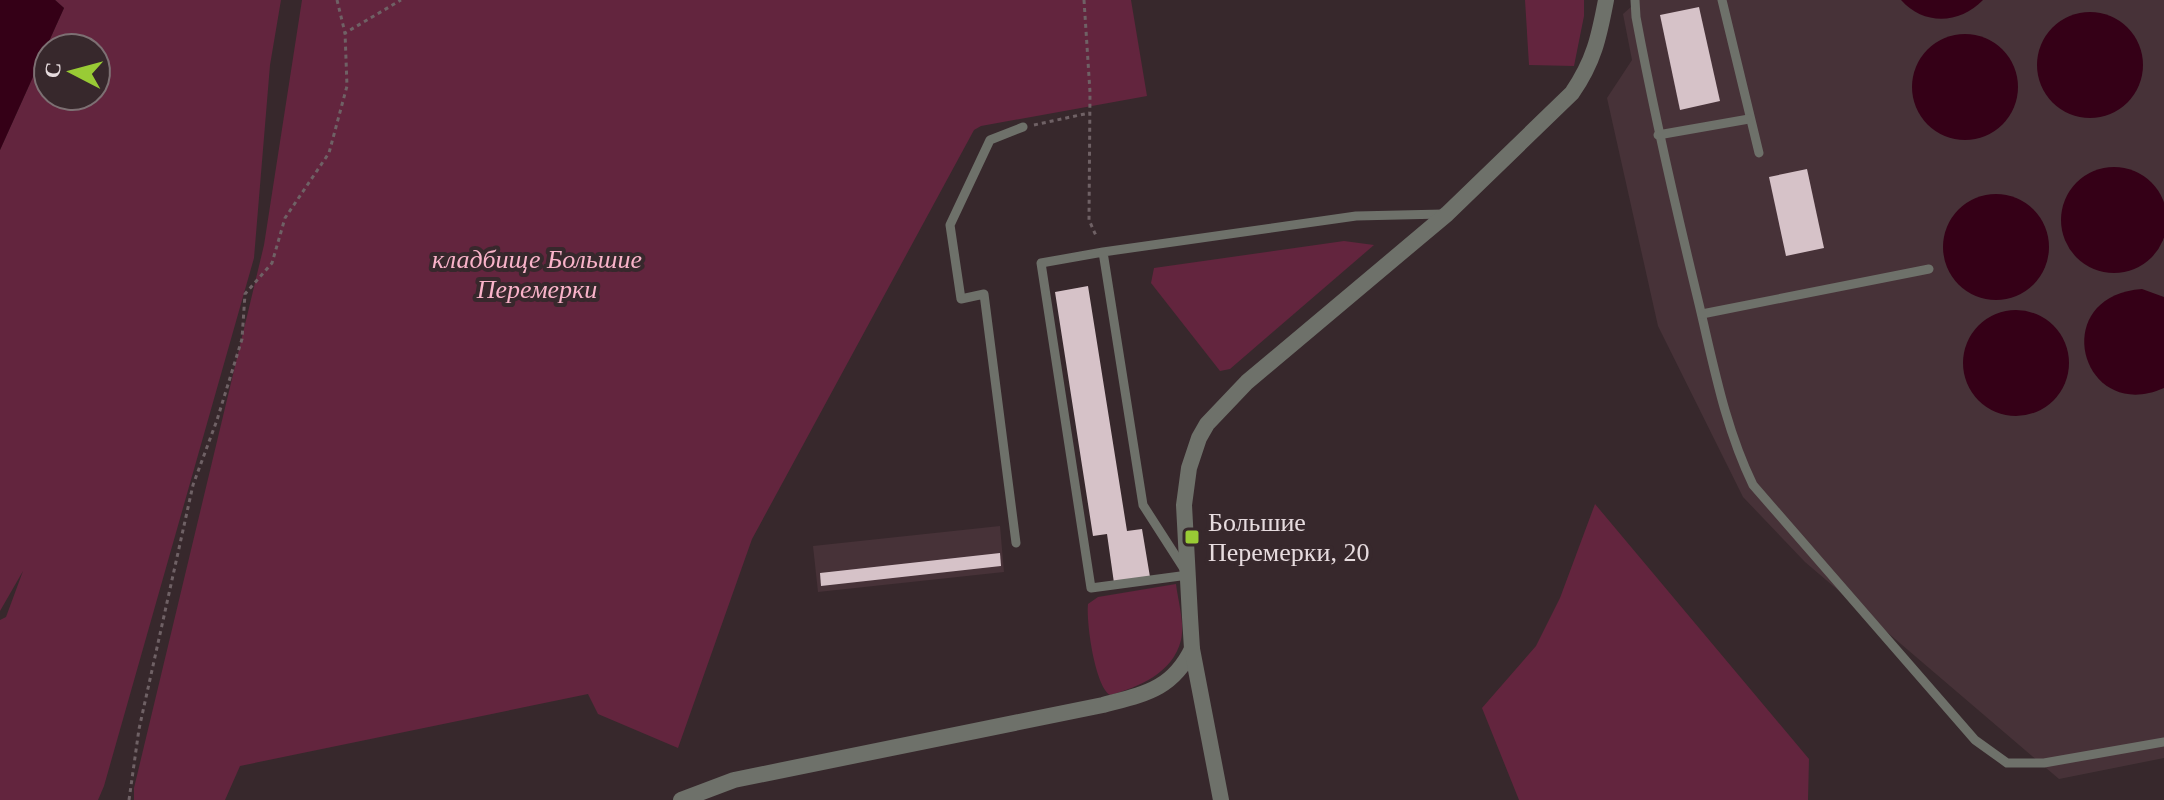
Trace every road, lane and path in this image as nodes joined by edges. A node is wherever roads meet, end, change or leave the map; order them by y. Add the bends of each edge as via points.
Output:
1 (337, 0) edge
2 (401, 0) edge
3 (1084, 0) edge
4 (1606, 0) edge
5 (1635, 0) edge
6 (1722, 0) edge
7 (345, 32) junction
8 (1089, 113) junction
9 (1749, 119) junction
10 (1023, 127) joint
11 (1658, 135) junction
12 (1759, 153) dead end
13 (1447, 214) junction
14 (1097, 237) dead end
15 (1103, 252) junction
16 (1929, 269) dead end
17 (1702, 314) junction
18 (1016, 543) dead end
19 (1188, 575) junction
20 (1192, 649) junction
21 (2164, 742) edge
22 (129, 800) edge
23 (681, 800) edge
24 (1221, 800) edge

1 - 7 path
2 - 7 path
3 - 8 path
4 - 13 street via 1592,59 1572,93
5 - 11 lane
6 - 9 lane
7 - 22 path via 347,86 329,153 285,218 272,263 245,294 242,339 193,485 139,729
8 - 10 path
8 - 14 path via 1089,220
9 - 11 lane
9 - 12 lane
10 - 18 lane via 990,140 950,225 961,299 984,294
11 - 17 lane
13 - 15 lane via 1356,216
13 - 19 street via 1247,382 1207,424 1186,487
15 - 19 lane via 1143,505
15 - 19 lane via 1041,263 1091,588
16 - 17 lane
17 - 21 lane via 1722,405 1753,485 1975,740 2007,763
19 - 20 street
20 - 23 street via 1176,674 1151,692 734,780
20 - 24 street

